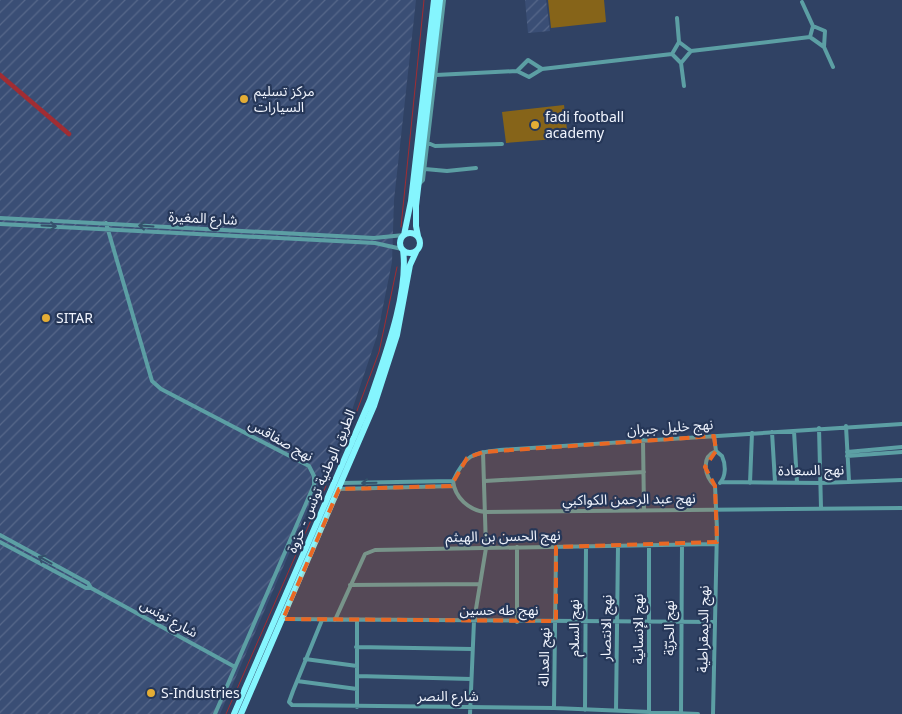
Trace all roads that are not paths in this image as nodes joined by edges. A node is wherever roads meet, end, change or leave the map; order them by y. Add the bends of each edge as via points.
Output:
1 (434, 0) edge
2 (440, 0) edge
3 (444, 0) edge
4 (802, 2) dead end
5 (678, 18) dead end
6 (813, 26) junction
7 (810, 37) junction
8 (679, 42) junction
9 (824, 48) junction
10 (692, 52) junction
11 (672, 54) junction
12 (681, 63) junction
13 (833, 67) dead end
14 (542, 69) junction
15 (516, 71) junction
16 (436, 75) junction
17 (684, 86) dead end
18 (428, 143) junction
19 (502, 144) dead end
20 (476, 168) dead end
21 (425, 169) junction
22 (418, 184) junction
23 (0, 218) edge
24 (106, 223) junction
25 (0, 224) edge
26 (107, 230) junction
27 (404, 235) junction
28 (418, 236) junction
29 (402, 250) junction
30 (416, 252) junction
31 (902, 424) edge
32 (846, 426) junction
33 (819, 428) junction
34 (794, 431) junction
35 (772, 432) junction
36 (752, 433) junction
37 (714, 436) junction
38 (643, 440) junction
39 (902, 447) edge
40 (716, 451) junction
41 (484, 452) junction
42 (902, 452) edge
43 (847, 454) junction
44 (644, 472) junction
45 (902, 480) edge
46 (485, 481) junction
47 (849, 481) junction
48 (721, 482) junction
49 (775, 482) junction
50 (797, 482) junction
51 (750, 483) junction
52 (821, 483) junction
53 (453, 484) junction
54 (340, 486) junction
55 (715, 486) junction
56 (821, 508) junction
57 (902, 508) edge
58 (644, 510) junction
59 (716, 510) junction
60 (485, 512) junction
61 (0, 535) edge
62 (0, 542) edge
63 (682, 544) junction
64 (716, 544) junction
65 (649, 545) junction
66 (586, 546) junction
67 (618, 546) junction
68 (517, 547) junction
69 (556, 547) junction
70 (486, 548) junction
71 (480, 584) junction
72 (350, 585) junction
73 (87, 586) junction
74 (283, 618) junction
75 (322, 620) junction
76 (334, 620) junction
77 (357, 620) junction
78 (474, 621) junction
79 (556, 621) junction
80 (586, 621) junction
81 (517, 622) junction
82 (618, 622) junction
83 (649, 622) junction
84 (680, 622) junction
85 (715, 622) junction
86 (356, 648) junction
87 (472, 649) junction
88 (305, 659) junction
89 (356, 666) junction
90 (235, 667) junction
91 (357, 676) junction
92 (471, 679) junction
93 (296, 681) junction
94 (356, 689) junction
95 (357, 707) junction
96 (440, 708) junction
97 (470, 708) junction
98 (554, 708) junction
99 (585, 710) junction
100 (616, 711) junction
101 (649, 712) junction
102 (681, 713) edge
103 (215, 714) edge
104 (234, 714) edge
105 (241, 714) edge
106 (439, 714) edge
107 (470, 714) edge
108 (698, 714) edge
109 (713, 714) edge

1 - 27 main road via 412,195
2 - 22 main road
3 - 16 street
4 - 6 street
5 - 8 street
6 - 7 street
6 - 9 street via 825,31
7 - 9 street
7 - 10 street
8 - 10 street
8 - 11 street
9 - 13 street
10 - 12 street
11 - 12 street
11 - 14 street
12 - 17 street
14 - 15 street via 529,77
14 - 15 street via 528,60
15 - 16 street
16 - 18 street
18 - 19 street via 435,146
18 - 21 street
20 - 21 street
21 - 22 street via 423,180
22 - 28 main road
23 - 24 street, شارع المغيرة
24 - 26 street, نهج صفاقس
27 -> 24 street, شارع المغيرة via 374,238
25 -> 26 street, شارع المغيرة
26 - 29 street, شارع المغيرة via 375,243
26 - 90 street, نهج صفاقس via 152,381 161,389 309,466 314,476 314,485
27 - 28 main road via 412,233
27 - 29 main road via 400,242
28 - 30 main road via 420,244
29 - 30 main road
29 - 104 main road, الطريق الوطنية تونس - حزوة via 403,271 395,317 370,400
30 - 54 main road, الطريق الوطنية تونس - حزوة via 410,265 397,335 386,371
31 - 32 street, نهج خليل جبران
32 - 33 street, نهج خليل جبران
32 - 43 street
33 - 34 street, نهج خليل جبران
33 - 52 street
34 - 35 street, نهج خليل جبران
34 - 50 street
35 - 36 street, نهج خليل جبران
35 - 49 street
36 - 37 street, نهج خليل جبران
36 - 51 street
37 - 38 street, نهج خليل جبران
37 - 40 street
38 - 41 street, نهج خليل جبران
38 - 44 street
39 - 43 street
40 - 48 street via 724,460
40 - 55 street via 709,456 705,467
41 - 46 street
41 - 53 street, نهج خليل جبران via 467,458
42 - 43 street
43 - 47 street
44 - 46 street
44 - 58 street
45 - 47 street, نهج السعادة
46 - 60 street
47 - 52 street, نهج السعادة
48 - 51 street, نهج السعادة
48 - 55 street
49 - 50 street, نهج السعادة
49 - 51 street, نهج السعادة
50 - 52 street, نهج السعادة
52 - 56 street
53 - 54 street
53 - 60 street via 470,507
54 - 74 main road, الطريق الوطنية تونس - حزوة
55 - 59 street, نهج الديمقراطية
56 - 57 street, نهج عبد الرحمن الكواكبي
56 - 59 street, نهج عبد الرحمن الكواكبي
58 - 59 street, نهج عبد الرحمن الكواكبي
58 - 60 street, نهج عبد الرحمن الكواكبي
59 - 64 street, نهج الديمقراطية
60 - 70 street
73 -> 61 street
62 - 73 street
63 - 64 street, نهج الحسن بن الهيثم
63 - 65 street, نهج الحسن بن الهيثم
63 - 84 street, نهج الحرّيّة
64 - 85 street, نهج الديمقراطية
65 - 67 street, نهج الحسن بن الهيثم
65 - 83 street, نهج الإنسانية
66 - 67 street, نهج الحسن بن الهيثم
66 - 69 street, نهج الحسن بن الهيثم
66 - 80 street, نهج السلام
67 - 82 street, نهج الانتصار
68 - 69 street, نهج الحسن بن الهيثم
68 - 70 street, نهج الحسن بن الهيثم
68 - 81 street
69 - 79 street, نهج العدالة
70 - 71 street
70 - 72 street, نهج الحسن بن الهيثم via 375,550 365,554
71 - 72 street
71 - 78 street
72 - 76 street, نهج الحسن بن الهيثم
73 - 90 street, شارع تونس
74 - 75 street, نهج طه حسين
74 - 105 main road, الطريق الوطنية تونس - حزوة
75 - 76 street, نهج طه حسين
75 - 88 street, شارع النصر
76 - 77 street, نهج طه حسين
77 - 78 street, نهج طه حسين
77 - 86 street
78 - 81 street, نهج طه حسين
78 - 87 street
79 - 80 street, نهج طه حسين
79 - 81 street, نهج طه حسين
79 - 98 street, نهج العدالة
80 - 82 street, نهج طه حسين
80 - 99 street, نهج السلام
82 - 83 street, نهج طه حسين
82 - 100 street, نهج الانتصار
83 - 84 street, نهج طه حسين
83 - 101 street, نهج الإنسانية
84 - 85 street, نهج طه حسين
84 - 102 street, نهج الحرّيّة
85 - 109 street, نهج الديمقراطية
86 - 87 street
86 - 89 street
87 - 92 street
88 - 89 street
88 - 93 street, شارع النصر
89 - 91 street
90 - 103 street, نهج صفاقس
91 - 92 street
91 - 94 street
92 - 97 street
93 - 94 street
93 - 95 street, شارع النصر via 289,702 292,705
94 - 95 street
95 - 96 street, شارع النصر
96 - 97 street, شارع النصر
96 - 106 street
97 - 98 street, شارع النصر
97 - 107 street
98 - 99 street, شارع النصر
99 - 100 street, شارع النصر
100 - 101 street, شارع النصر
101 - 102 street, شارع النصر
102 - 108 street, شارع النصر

